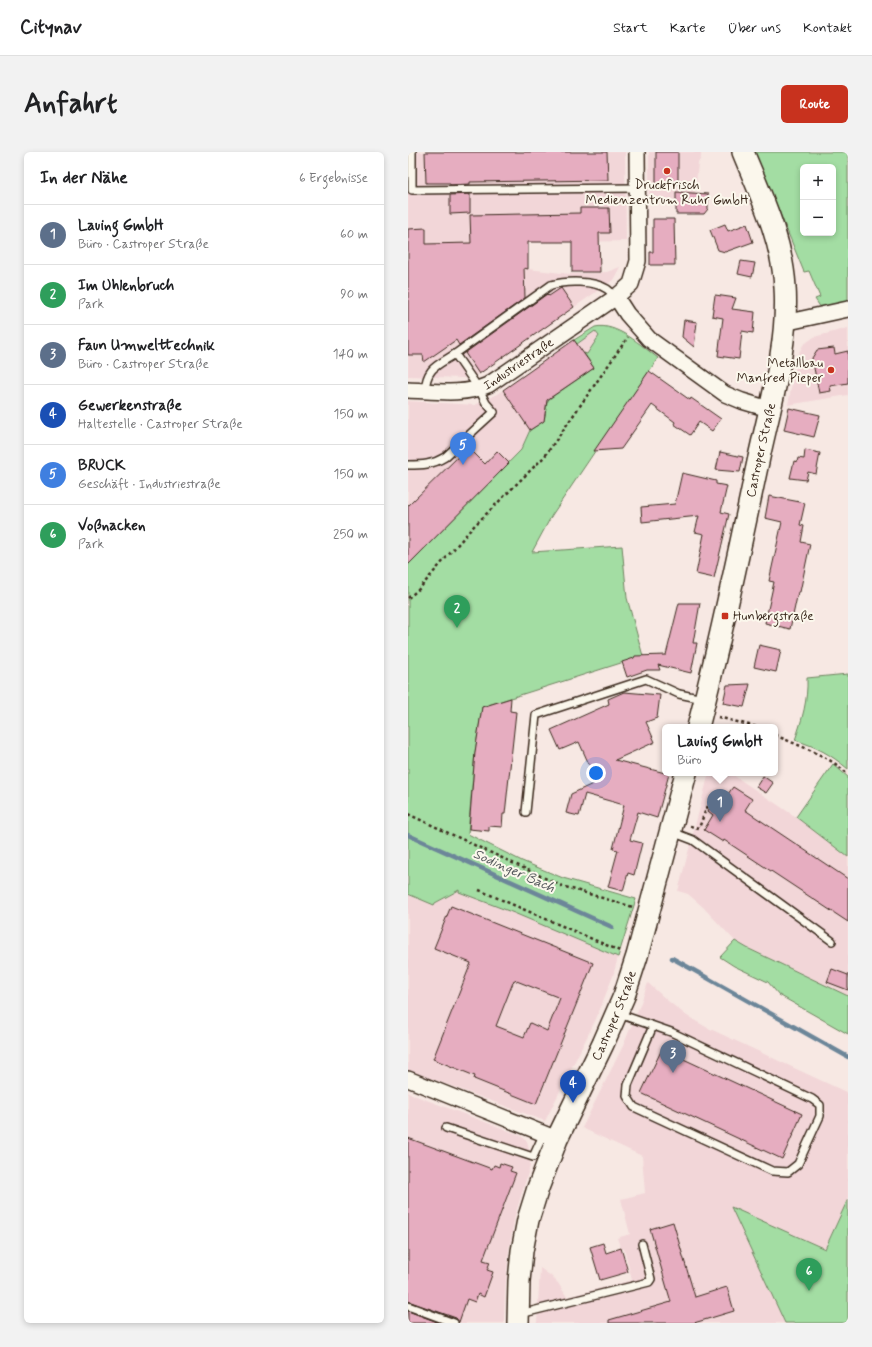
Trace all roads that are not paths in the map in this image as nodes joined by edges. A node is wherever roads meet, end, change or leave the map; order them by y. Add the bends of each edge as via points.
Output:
1 (412, 152) edge
2 (637, 152) edge
3 (743, 152) edge
4 (637, 188) junction
5 (616, 297) junction
6 (848, 309) edge
7 (784, 322) junction
8 (455, 354) junction
9 (479, 389) junction
10 (408, 390) edge
11 (425, 390) junction
12 (769, 409) junction
13 (408, 465) edge
14 (702, 713) edge
15 (685, 776) edge
16 (526, 812) dead end
17 (672, 827) junction
18 (832, 941) dead end
19 (618, 1013) junction
20 (653, 1026) junction
21 (408, 1079) edge
22 (446, 1128) dead end
23 (550, 1136) junction
24 (642, 1244) dead end
25 (408, 1306) edge
26 (518, 1319) edge
27 (454, 1323) edge

1 - 4 lane via 412,190
2 - 4 street, Industriestraße
3 - 7 main road, Castroper Straße via 778,242 785,287
4 - 5 street, Industriestraße via 638,261 631,284
5 - 8 lane via 607,288 586,282 551,285
5 - 9 street, Industriestraße
5 - 12 street via 636,326 649,339 725,394
6 - 7 street
7 - 12 main road, Castroper Straße via 782,348
8 - 9 lane
8 - 11 lane via 430,371
9 - 11 street, Industriestraße via 462,392
9 - 13 lane via 494,412 445,457 425,465
10 - 11 street, Industriestraße
12 - 14 main road, Castroper Straße
14 - 16 lane via 679,694 646,679 536,715
15 - 17 main road, Castroper Straße
17 - 18 lane
17 - 19 main road, Castroper Straße via 631,978
19 - 20 lane
19 - 23 main road, Castroper Straße
20 - 20 lane via 672,1032 820,1105 820,1116 798,1164 788,1172 772,1171 634,1106 627,1096 628,1085
21 - 23 street
22 - 23 lane via 533,1157
23 - 26 main road, Castroper Straße via 522,1251
24 - 26 lane via 651,1279 649,1282
25 - 27 lane

